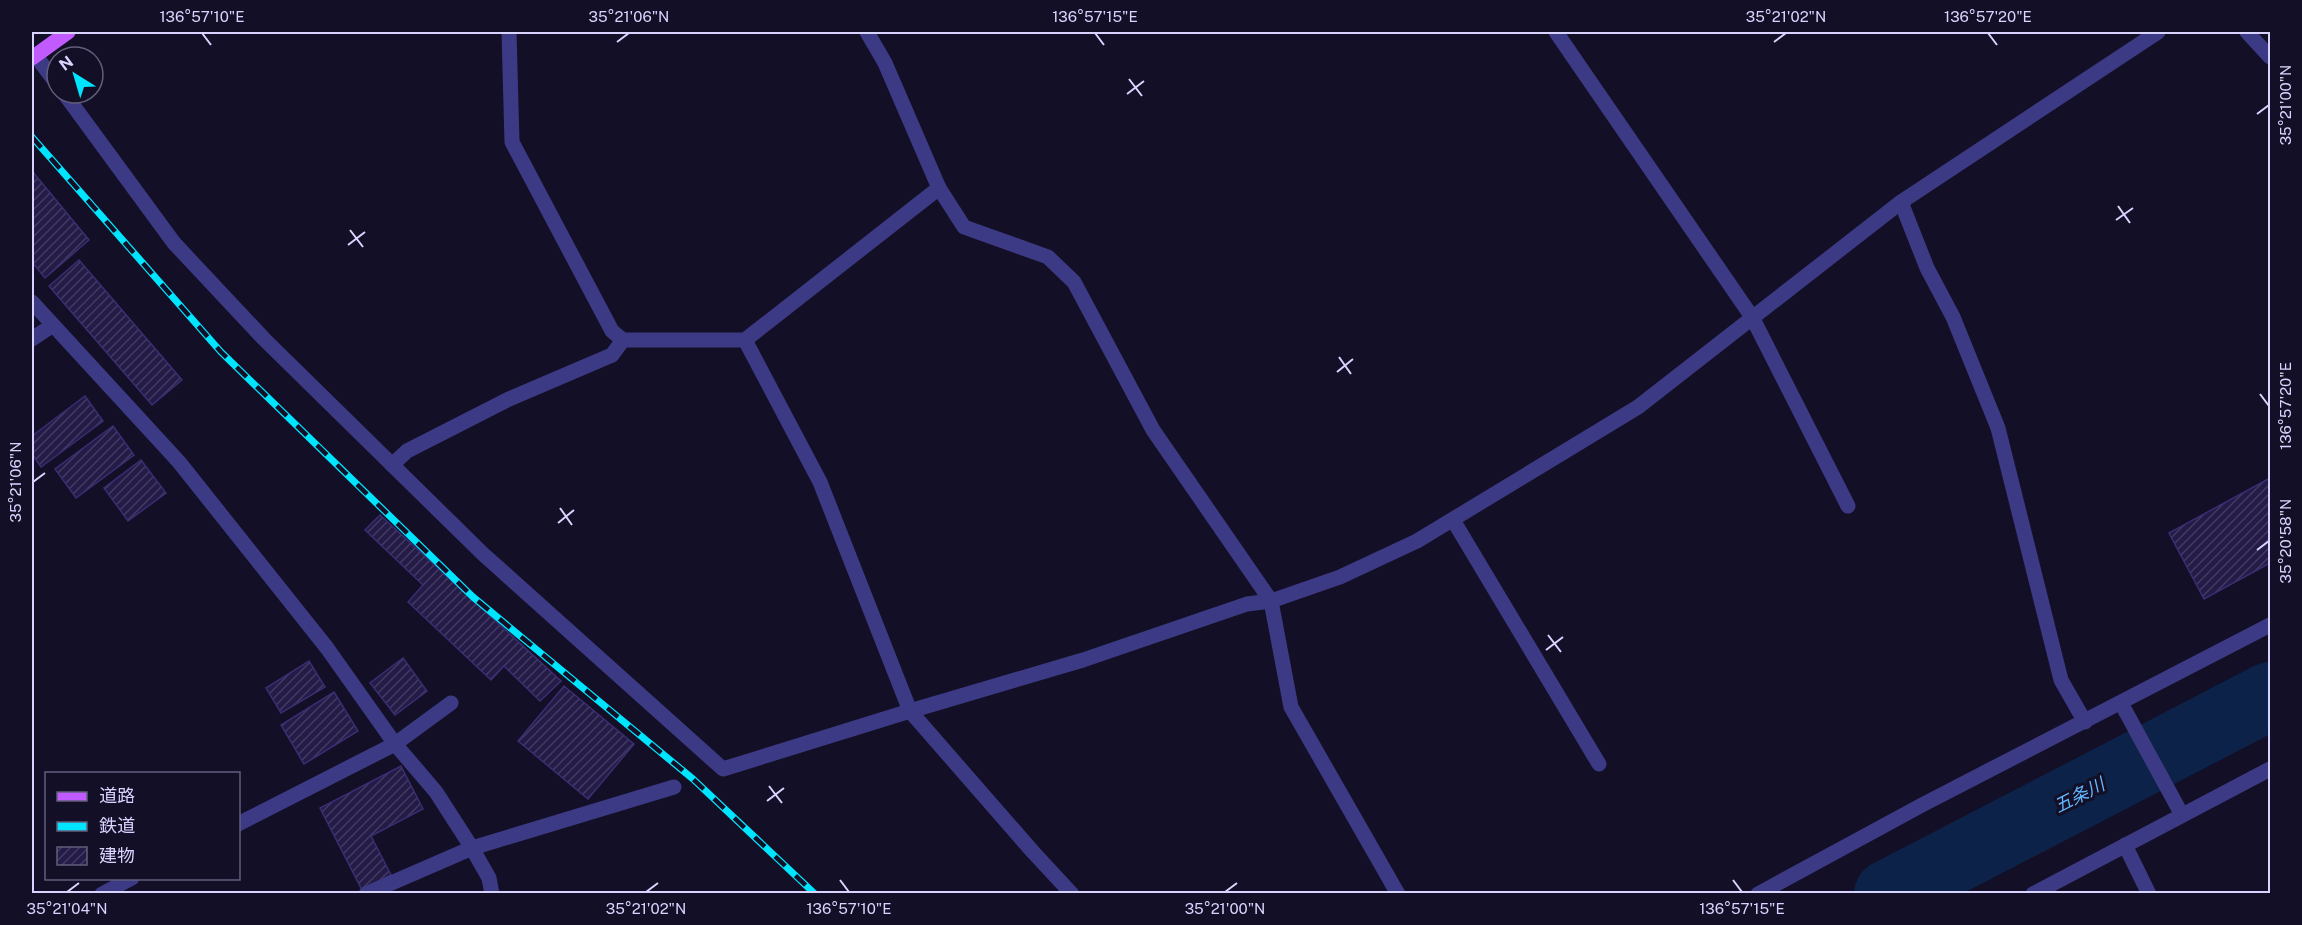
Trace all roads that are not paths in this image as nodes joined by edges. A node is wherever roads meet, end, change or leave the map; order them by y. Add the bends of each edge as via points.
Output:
1 (68, 32) edge
2 (509, 32) edge
3 (867, 32) edge
4 (1557, 32) edge
5 (2158, 32) edge
6 (2247, 32) edge
7 (34, 57) edge
8 (2271, 57) edge
9 (45, 70) edge
10 (73, 105) edge
11 (939, 188) junction
12 (1901, 202) junction
13 (32, 302) edge
14 (1752, 317) junction
15 (53, 325) junction
16 (32, 339) edge
17 (622, 340) junction
18 (745, 340) junction
19 (392, 465) junction
20 (1848, 506) dead end
21 (1453, 520) junction
22 (1271, 601) junction
23 (2271, 625) edge
24 (451, 703) dead end
25 (2121, 703) junction
26 (910, 711) junction
27 (2085, 722) junction
28 (395, 744) junction
29 (1599, 764) dead end
30 (2271, 769) edge
31 (674, 787) dead end
32 (2182, 815) junction
33 (240, 823) edge
34 (2125, 845) junction
35 (472, 848) junction
36 (130, 880) edge
37 (102, 894) edge
38 (366, 894) edge
39 (492, 894) edge
40 (1072, 894) edge
41 (1398, 894) edge
42 (1758, 894) edge
43 (2033, 894) edge
44 (2149, 894) edge

1 - 7 main road
2 - 17 street via 512,142 612,331
3 - 11 street via 885,63
4 - 14 street
5 - 12 street
6 - 8 street
7 - 9 street
10 - 19 street via 174,243 264,339
11 - 18 street
11 - 22 street via 964,226 1048,257 1074,282 1153,430
12 - 14 street
12 - 27 street via 1998,428 2061,680
13 - 15 street
14 - 20 street
14 - 21 street via 1638,407
15 - 16 street
15 - 28 street via 180,462 327,648
17 - 18 street
17 - 19 street via 612,355 509,399 407,451
18 - 26 street via 820,482
19 - 26 street via 483,554 723,769
21 - 22 street via 1340,577
21 - 29 street
22 - 26 street via 1247,604 1083,660
22 - 41 street via 1291,707
23 - 25 street
24 - 28 street
25 - 27 street
25 - 32 street
26 - 40 street
27 - 42 street via 1922,804
28 - 33 street
28 - 35 street via 436,792
30 - 32 street
31 - 35 street
32 - 34 street
34 - 43 street
34 - 44 street
35 - 38 street
35 - 39 street via 489,878
36 - 37 street

